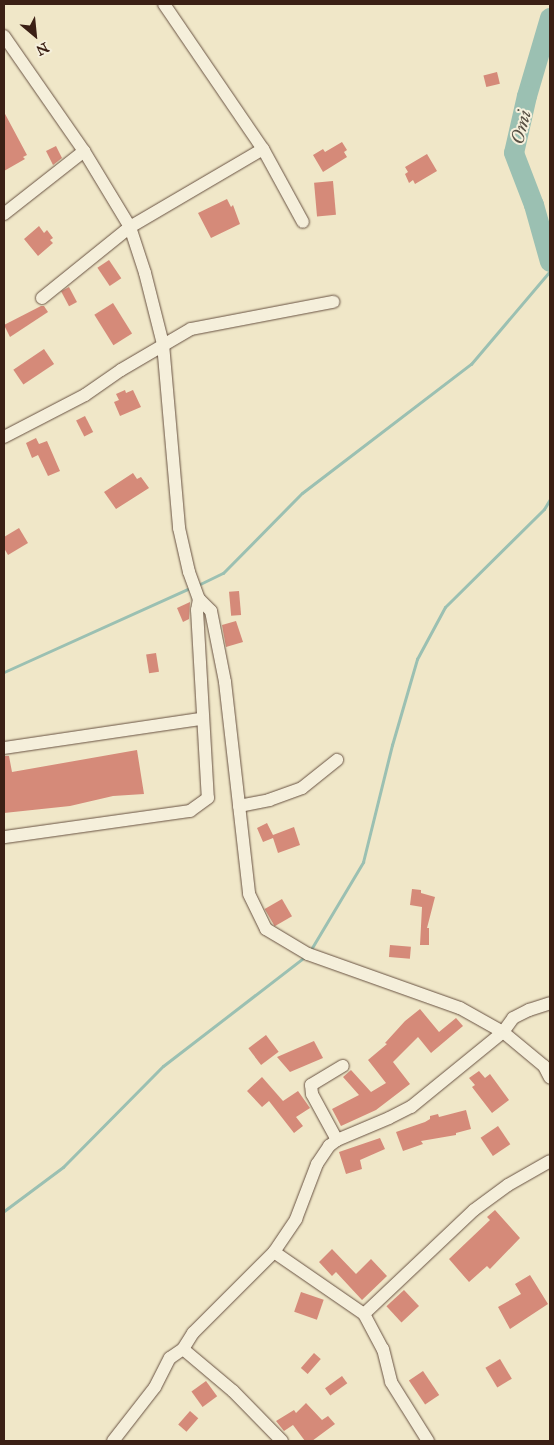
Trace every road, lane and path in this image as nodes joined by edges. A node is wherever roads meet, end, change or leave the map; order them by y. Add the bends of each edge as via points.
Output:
1 (164, 4) edge
2 (4, 36) edge
3 (263, 149) junction
4 (84, 151) junction
5 (4, 214) edge
6 (303, 222) dead end
7 (130, 227) junction
8 (42, 298) dead end
9 (333, 302) dead end
10 (163, 344) junction
11 (4, 437) edge
12 (197, 594) junction
13 (201, 719) junction
14 (4, 748) edge
15 (337, 760) dead end
16 (239, 806) junction
17 (4, 837) edge
18 (550, 1003) edge
19 (503, 1032) junction
20 (343, 1066) dead end
21 (550, 1078) edge
22 (337, 1140) junction
23 (550, 1161) edge
24 (274, 1252) junction
25 (364, 1314) junction
26 (183, 1349) junction
27 (113, 1441) edge
28 (282, 1441) edge
29 (428, 1441) edge

1 - 3 street
2 - 4 street
3 - 6 street
3 - 7 street
4 - 5 street
4 - 7 street
7 - 8 street
7 - 10 street
9 - 10 street via 192,329
10 - 11 street via 85,395
10 - 12 street via 179,528
12 - 13 street
12 - 16 street via 211,611 214,621 225,682
13 - 14 street
13 - 17 street via 208,798 190,811
15 - 16 street via 302,788
16 - 19 street via 248,894 266,929 308,954 460,1008
18 - 19 street via 513,1018
19 - 21 street via 544,1066
19 - 22 street via 411,1107
20 - 22 street via 312,1085 312,1094
22 - 24 street via 322,1154 296,1218
23 - 25 street via 508,1185 474,1210
24 - 25 street
24 - 26 street via 193,1333
25 - 29 street via 383,1349 391,1382
26 - 27 street via 170,1358 155,1387
26 - 28 street via 233,1391

